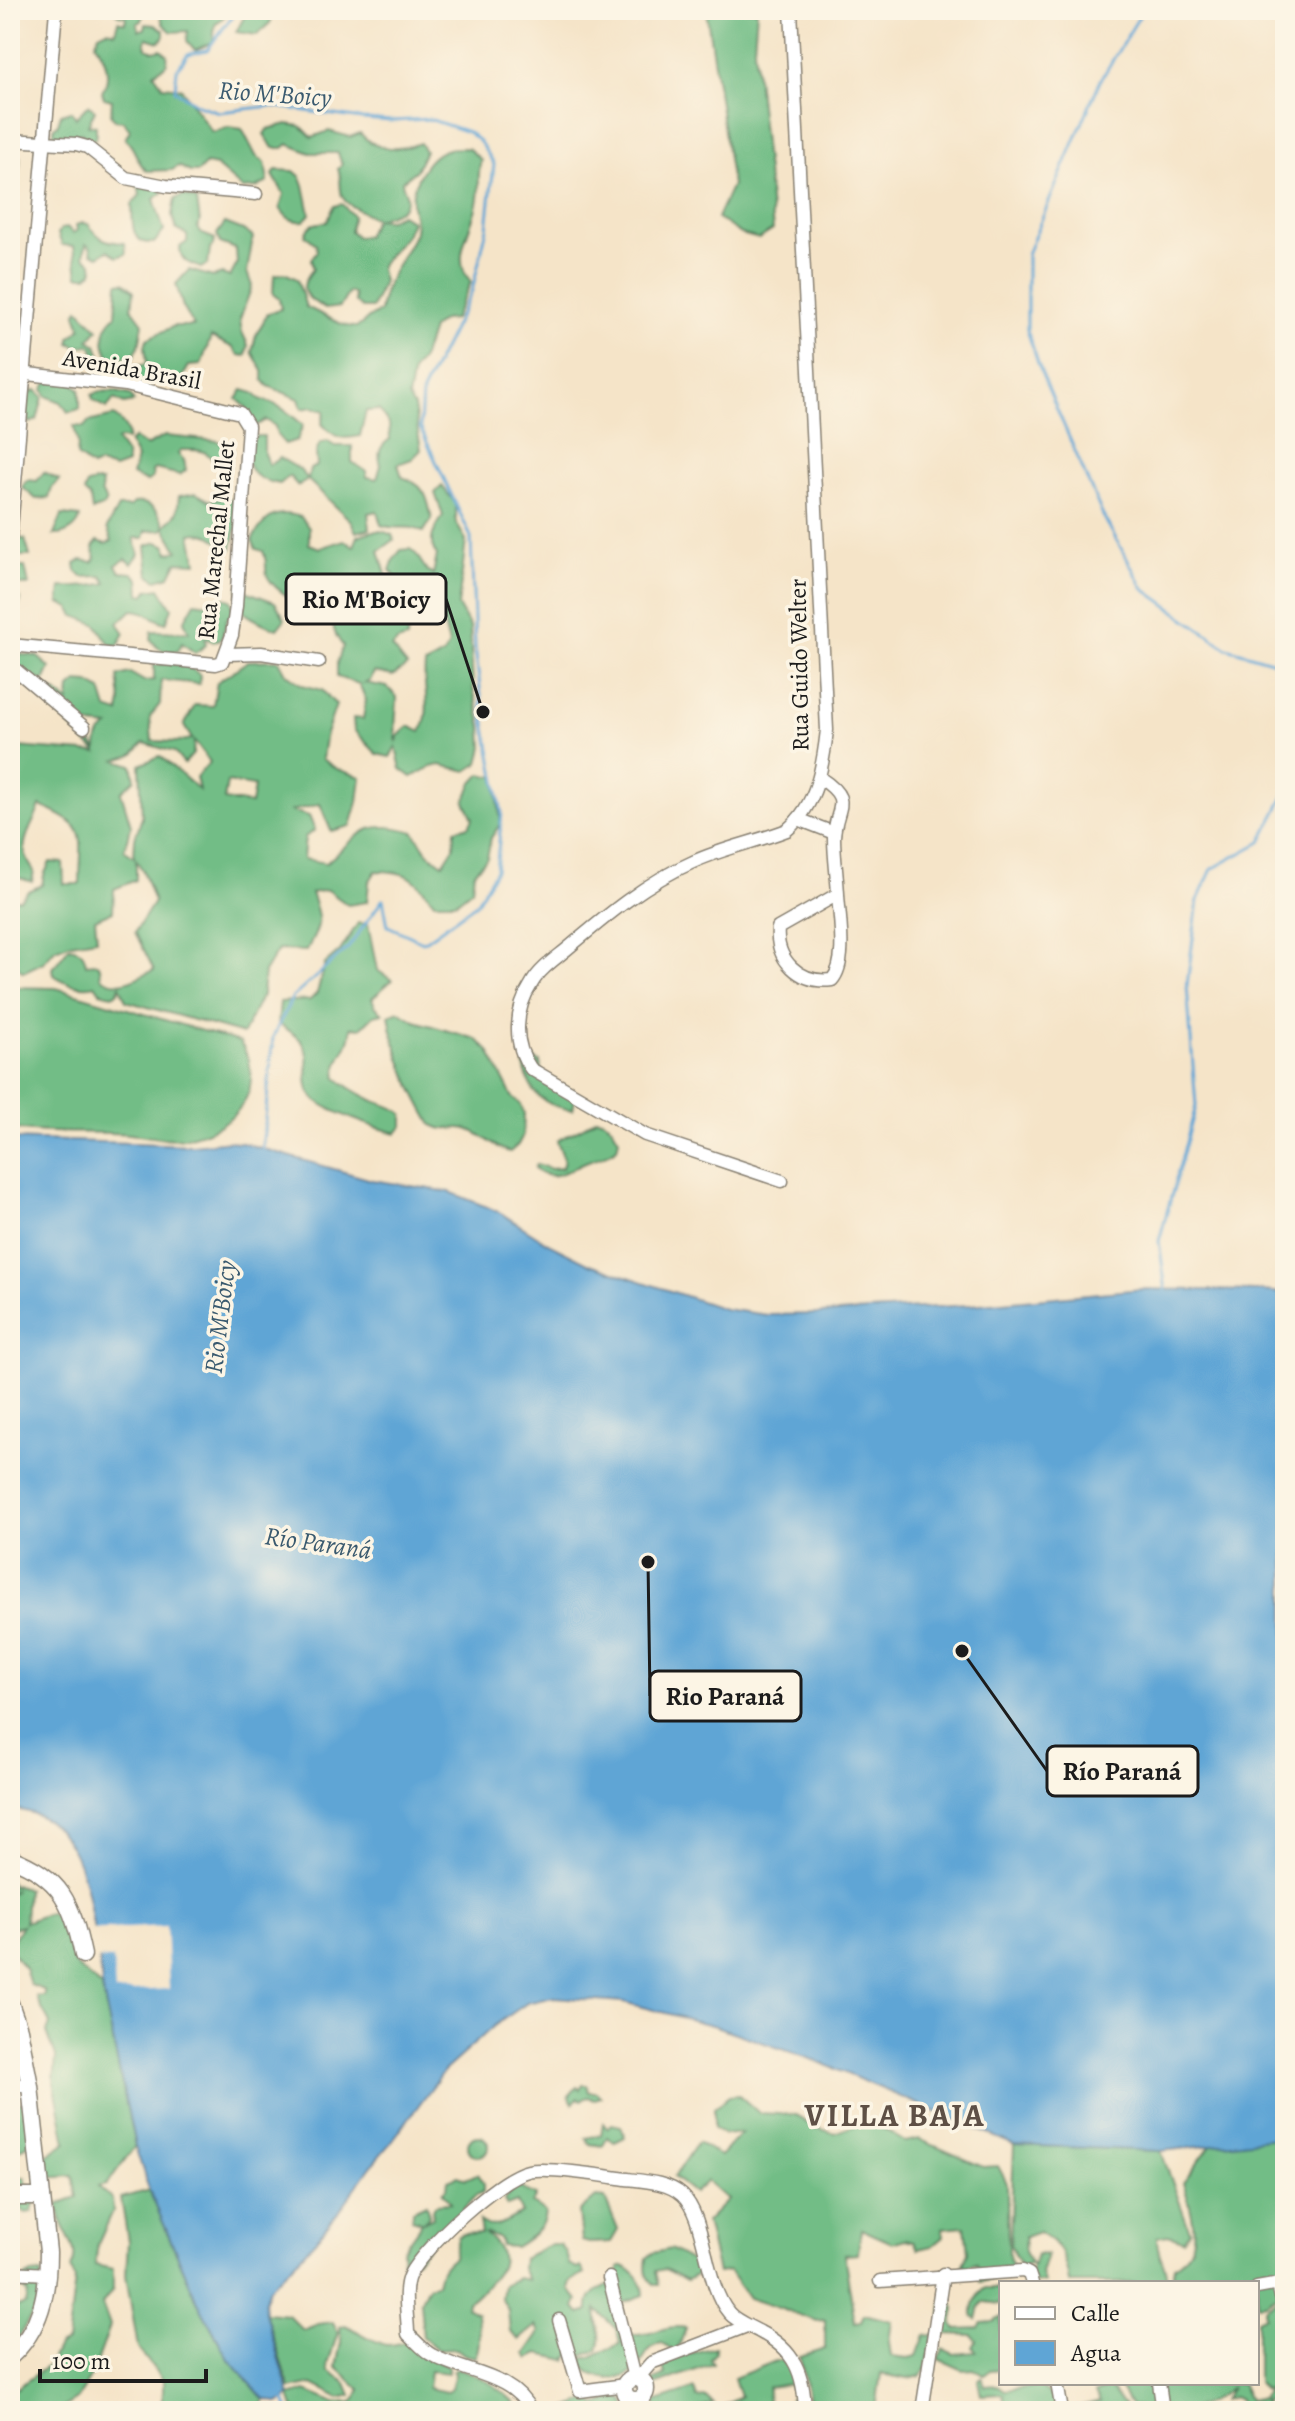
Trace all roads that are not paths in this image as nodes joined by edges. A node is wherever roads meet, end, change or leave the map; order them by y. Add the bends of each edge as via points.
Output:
1 (56, 10) edge
2 (791, 10) edge
3 (10, 140) edge
4 (44, 142) junction
5 (256, 194) dead end
6 (10, 372) edge
7 (25, 373) junction
8 (244, 416) joint
9 (10, 540) edge
10 (10, 645) edge
11 (227, 654) junction
12 (319, 662) dead end
13 (10, 665) edge
14 (84, 727) dead end
15 (820, 778) junction
16 (798, 819) junction
17 (834, 833) junction
18 (838, 894) junction
19 (782, 1181) dead end
20 (10, 1858) edge
21 (83, 1955) dead end
22 (10, 2003) edge
23 (10, 2085) edge
24 (30, 2086) junction
25 (10, 2197) edge
26 (42, 2197) junction
27 (10, 2272) edge
28 (48, 2274) junction
29 (943, 2274) junction
30 (609, 2278) dead end
31 (880, 2281) dead end
32 (1031, 2281) edge
33 (1281, 2284) edge
34 (1259, 2288) edge
35 (1285, 2314) edge
36 (559, 2320) dead end
37 (747, 2326) junction
38 (10, 2357) edge
39 (1057, 2385) edge
40 (1159, 2385) edge
41 (633, 2389) edge
42 (531, 2411) edge
43 (654, 2411) edge
44 (805, 2411) edge
45 (922, 2411) edge
46 (1062, 2411) edge
47 (1163, 2411) edge

1 - 4 street
2 - 15 street, Rua Guido Welter via 827,730
3 - 4 street
4 - 5 street via 87,147 126,178
4 - 7 street
6 - 7 street, Avenida Brasil
7 - 8 street, Avenida Brasil via 126,385
7 - 9 street
8 - 11 street, Rua Marechal Mallet via 248,439 236,606
10 - 11 street, Rua Marechal Mallet via 216,664
11 - 12 street
13 - 14 street
15 - 16 street, Rua Guido Welter
15 - 17 street via 839,797
16 - 17 street
16 - 19 street via 787,830 694,861 623,902 533,979 518,1023 522,1057 540,1075 645,1135
17 - 18 street
18 - 18 street via 839,972 824,981 798,974 785,960 778,928
20 - 21 street via 32,1866 61,1892 74,1914
22 - 24 street
23 - 24 street
24 - 26 street
25 - 26 street
26 - 28 street
27 - 28 street
28 - 38 street via 35,2328
29 - 31 street
29 - 32 street via 1027,2271
29 - 45 street
30 - 41 street
33 - 34 street
33 - 35 street
36 - 41 street via 580,2391
37 - 41 street via 651,2363
37 - 42 street via 730,2314 716,2293 692,2208 682,2195 663,2185 529,2170 478,2202 409,2276 408,2334 431,2355 506,2385
37 - 44 street via 778,2343 802,2375
39 - 46 street
40 - 47 street
41 - 43 street

